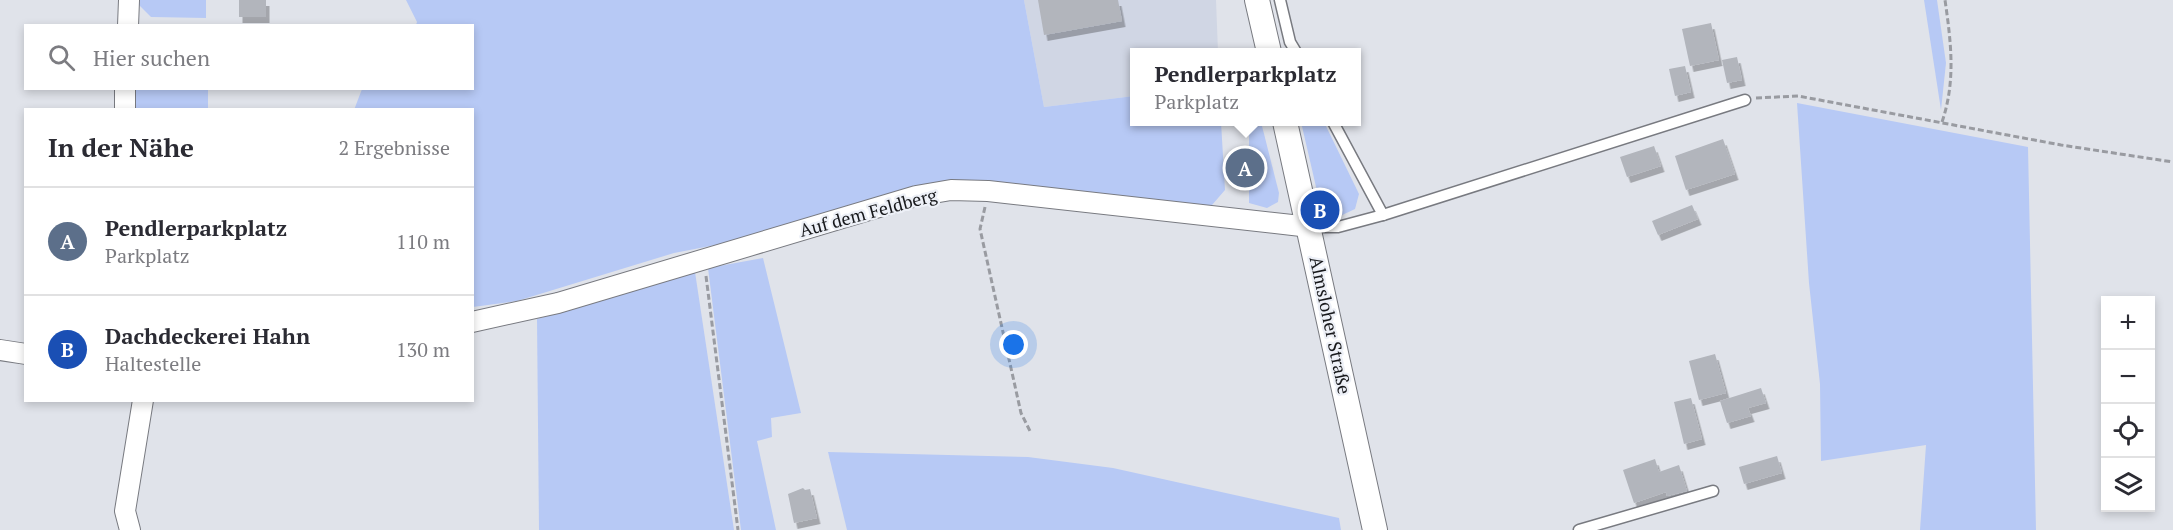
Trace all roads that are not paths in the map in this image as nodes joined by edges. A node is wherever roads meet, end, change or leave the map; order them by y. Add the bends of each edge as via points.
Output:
1 (129, 0) edge
2 (1257, 0) edge
3 (1280, 0) edge
4 (128, 24) edge
5 (1268, 48) edge
6 (1294, 48) edge
7 (125, 90) edge
8 (1745, 100) road end
9 (124, 108) edge
10 (1286, 126) edge
11 (1335, 126) edge
12 (1383, 215) junction
13 (1310, 227) junction
14 (474, 322) edge
15 (0, 350) edge
16 (24, 354) edge
17 (143, 402) edge
18 (1713, 491) dead end
19 (130, 530) edge
20 (1375, 530) edge
21 (1579, 530) edge

1 - 4 street
2 - 5 street
3 - 6 lane
7 - 9 street
8 - 12 lane
10 - 13 street, Almsloher Straße
11 - 12 lane
12 - 13 lane via 1338,227
13 - 14 street, Auf dem Feldberg via 951,190 916,196 558,303
13 - 20 street, Almsloher Straße
15 - 16 street
17 - 19 street via 125,511
18 - 21 lane

